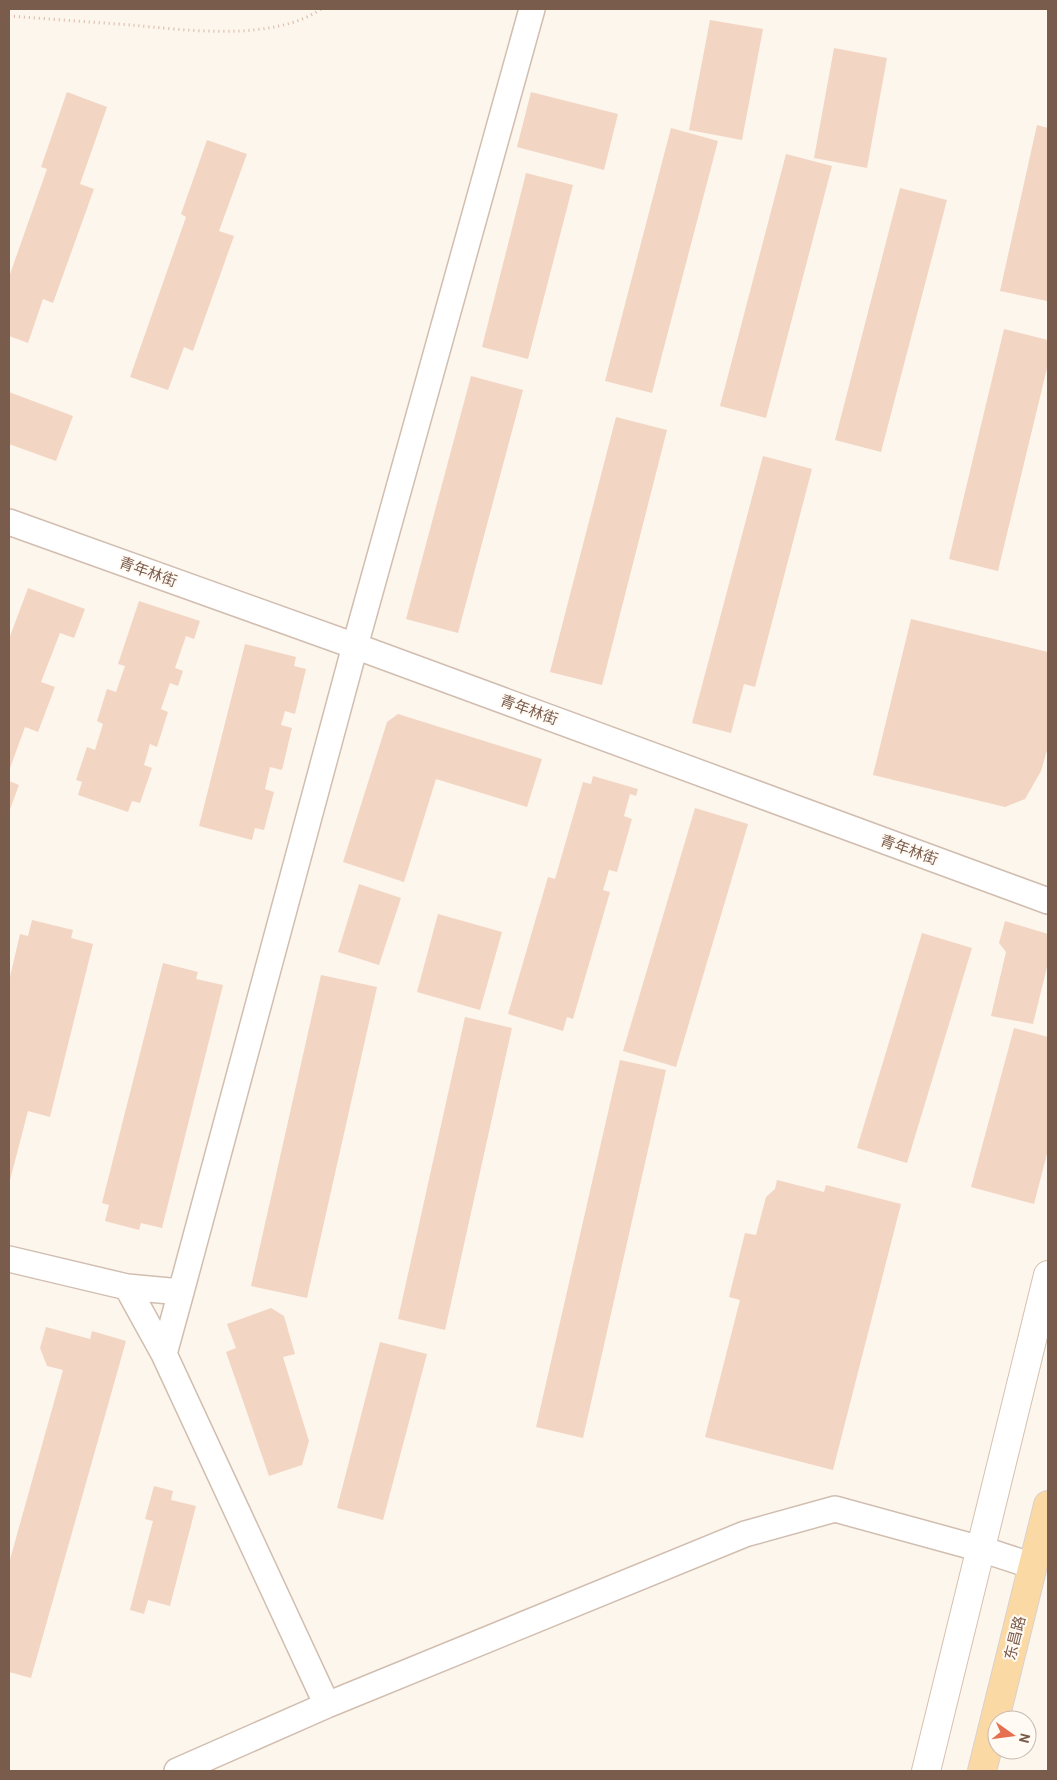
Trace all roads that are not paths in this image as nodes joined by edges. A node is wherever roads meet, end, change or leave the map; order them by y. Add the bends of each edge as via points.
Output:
1 (532, 9) edge
2 (9, 522) edge
3 (355, 646) junction
4 (1048, 901) edge
5 (9, 1259) edge
6 (1048, 1275) edge
7 (127, 1286) junction
8 (181, 1292) junction
9 (164, 1354) junction
10 (1048, 1505) edge
11 (981, 1549) junction
12 (1033, 1566) junction
13 (327, 1705) junction
14 (177, 1771) edge
15 (926, 1771) edge
16 (982, 1771) edge

1 - 3 street
2 - 3 street, 青年林街
3 - 4 street, 青年林街
3 - 8 street
5 - 7 street
6 - 11 street
7 - 8 street
7 - 9 street
8 - 9 street
9 - 13 street
10 - 12 main road, 东昌路
11 - 12 street
11 - 13 street via 834,1509 745,1534
11 - 15 street
12 - 16 main road, 东昌路
13 - 14 street

